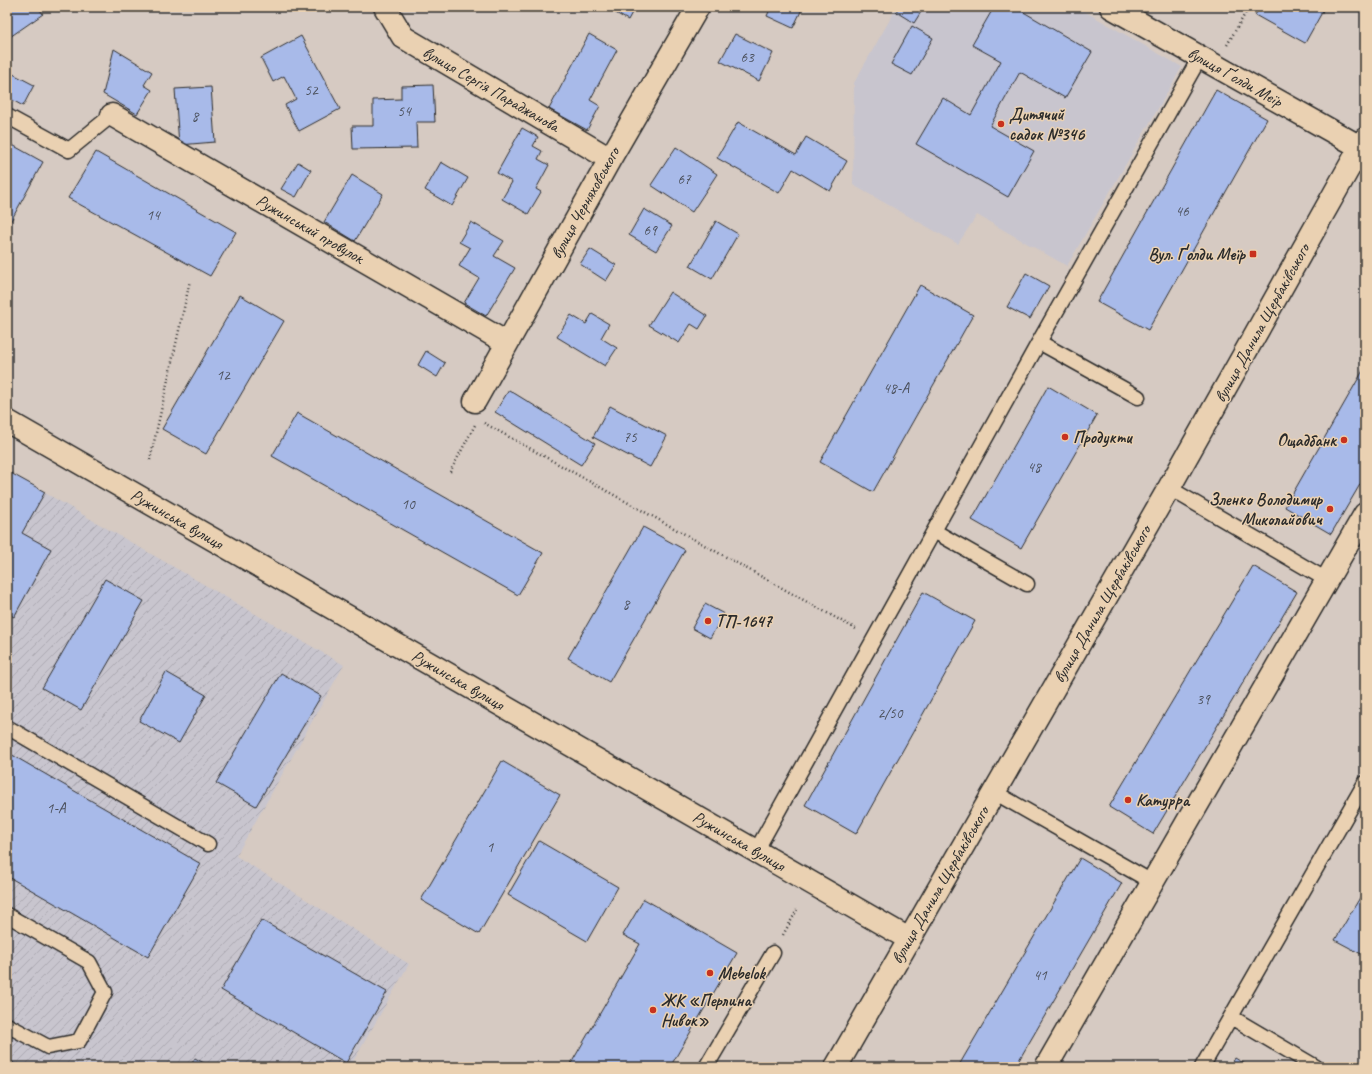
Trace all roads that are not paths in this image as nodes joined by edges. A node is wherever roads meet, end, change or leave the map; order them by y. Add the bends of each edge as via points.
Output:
1 (385, 7) edge
2 (698, 7) edge
3 (1111, 7) edge
4 (1207, 62) junction
5 (112, 115) joint
6 (7, 116) edge
7 (1363, 143) edge
8 (610, 159) junction
9 (1039, 342) junction
10 (507, 343) junction
11 (1138, 397) dead end
12 (475, 401) dead end
13 (7, 421) edge
14 (1170, 488) junction
15 (1365, 514) edge
16 (934, 531) junction
17 (1327, 580) junction
18 (1027, 584) dead end
19 (7, 727) edge
20 (1365, 783) edge
21 (994, 792) junction
22 (208, 844) dead end
23 (756, 851) junction
24 (1152, 882) junction
25 (7, 915) edge
26 (909, 939) junction
27 (772, 953) road end
28 (1231, 1017) junction
29 (7, 1025) edge
30 (706, 1067) edge
31 (836, 1067) edge
32 (1046, 1067) edge
33 (1202, 1067) edge
34 (1316, 1067) edge

1 - 8 street, вулиця Сергія Параджанова via 403,37
2 - 8 street, вулиця Черняховського
3 - 4 street, вулиця Ґолди Меїр
4 - 7 street, вулиця Ґолди Меїр
4 - 9 lane
5 - 6 lane via 70,150
5 - 10 street, Ружинський провулок
7 - 14 street, вулиця Данила Щербаківського
8 - 10 street, вулиця Черняховського
9 - 11 lane
9 - 16 lane
10 - 12 street, вулиця Черняховського
13 - 23 street, Ружинська вулиця
14 - 17 lane
14 - 21 street, вулиця Данила Щербаківського
15 - 17 street
16 - 18 lane
16 - 23 lane
17 - 24 street
19 - 22 lane
20 - 28 lane
21 - 24 lane
21 - 26 street, вулиця Данила Щербаківського
23 - 26 street, Ружинська вулиця
24 - 32 street
25 - 29 lane via 89,962 105,992 79,1041 48,1047
26 - 31 street, вулиця Данила Щербаківського
27 - 30 lane
28 - 33 lane
28 - 34 lane

